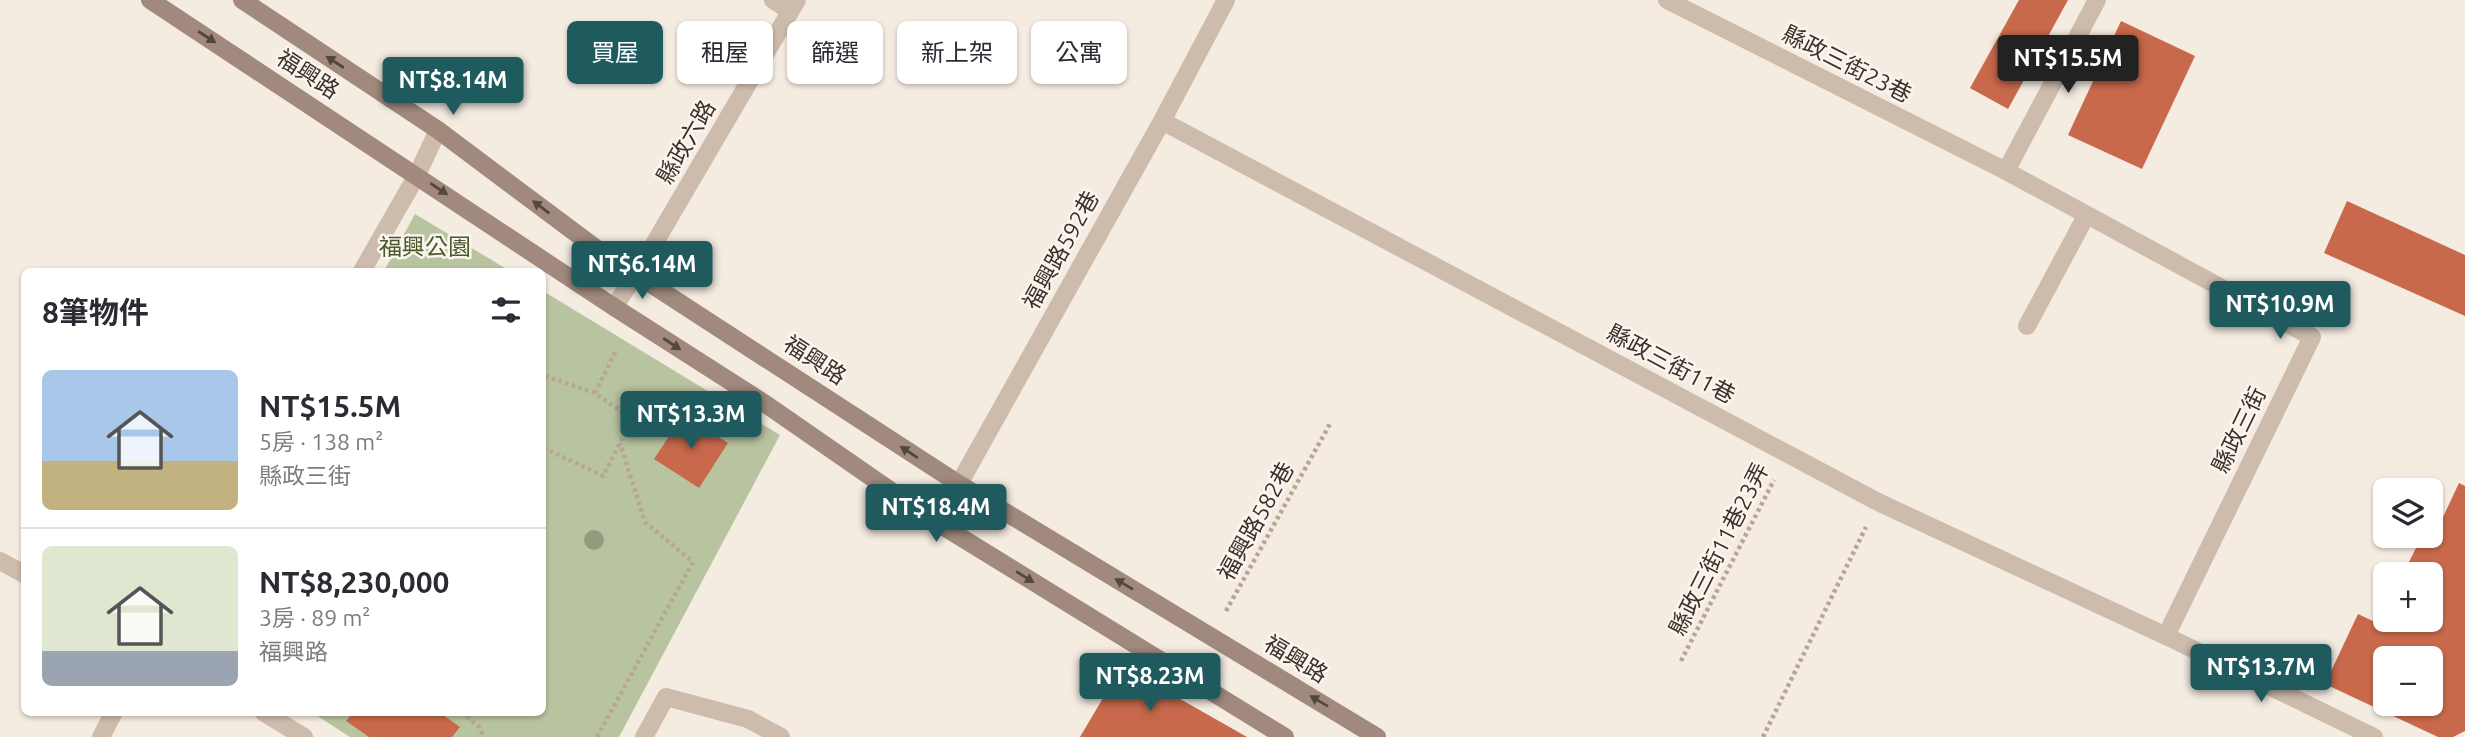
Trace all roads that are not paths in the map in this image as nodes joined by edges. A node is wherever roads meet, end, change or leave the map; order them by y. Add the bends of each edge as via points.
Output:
1 (150, 0) edge
2 (242, 0) edge
3 (773, 0) edge
4 (1226, 0) edge
5 (1667, 0) edge
6 (2097, 0) edge
7 (793, 6) edge
8 (1161, 121) junction
9 (439, 130) junction
10 (2006, 171) junction
11 (417, 174) junction
12 (2086, 216) junction
13 (364, 268) edge
14 (637, 273) junction
15 (614, 307) junction
16 (2027, 327) dead end
17 (959, 484) junction
18 (936, 522) junction
19 (0, 561) edge
20 (21, 572) edge
21 (2166, 636) junction
22 (112, 716) edge
23 (270, 716) edge
24 (101, 737) edge
25 (304, 737) edge
26 (644, 737) edge
27 (781, 737) edge
28 (1285, 737) edge
29 (1377, 737) edge
30 (2374, 737) edge

1 -> 11 street, 福興路
9 -> 2 street, 福興路
3 - 7 street
4 - 8 street, 福興路592巷
5 - 10 street, 縣政三街23巷
6 - 10 street
7 - 14 street, 縣政六路
8 - 17 street, 福興路592巷
8 - 21 street, 縣政三街11巷 via 1878,502
9 - 11 street
14 -> 9 street, 福興路 via 597,249
10 - 12 street, 縣政三街
11 - 13 street
11 -> 15 street, 福興路
12 - 16 street
12 - 21 street, 縣政三街 via 2312,337
14 - 15 street, 縣政六路
17 -> 14 street, 福興路
15 -> 18 street, 福興路
17 - 18 street, 福興路592巷
29 -> 17 street, 福興路
18 -> 28 street, 福興路
19 - 20 street
21 - 30 street
22 - 24 street
23 - 25 street
26 - 27 street via 666,697 748,719

